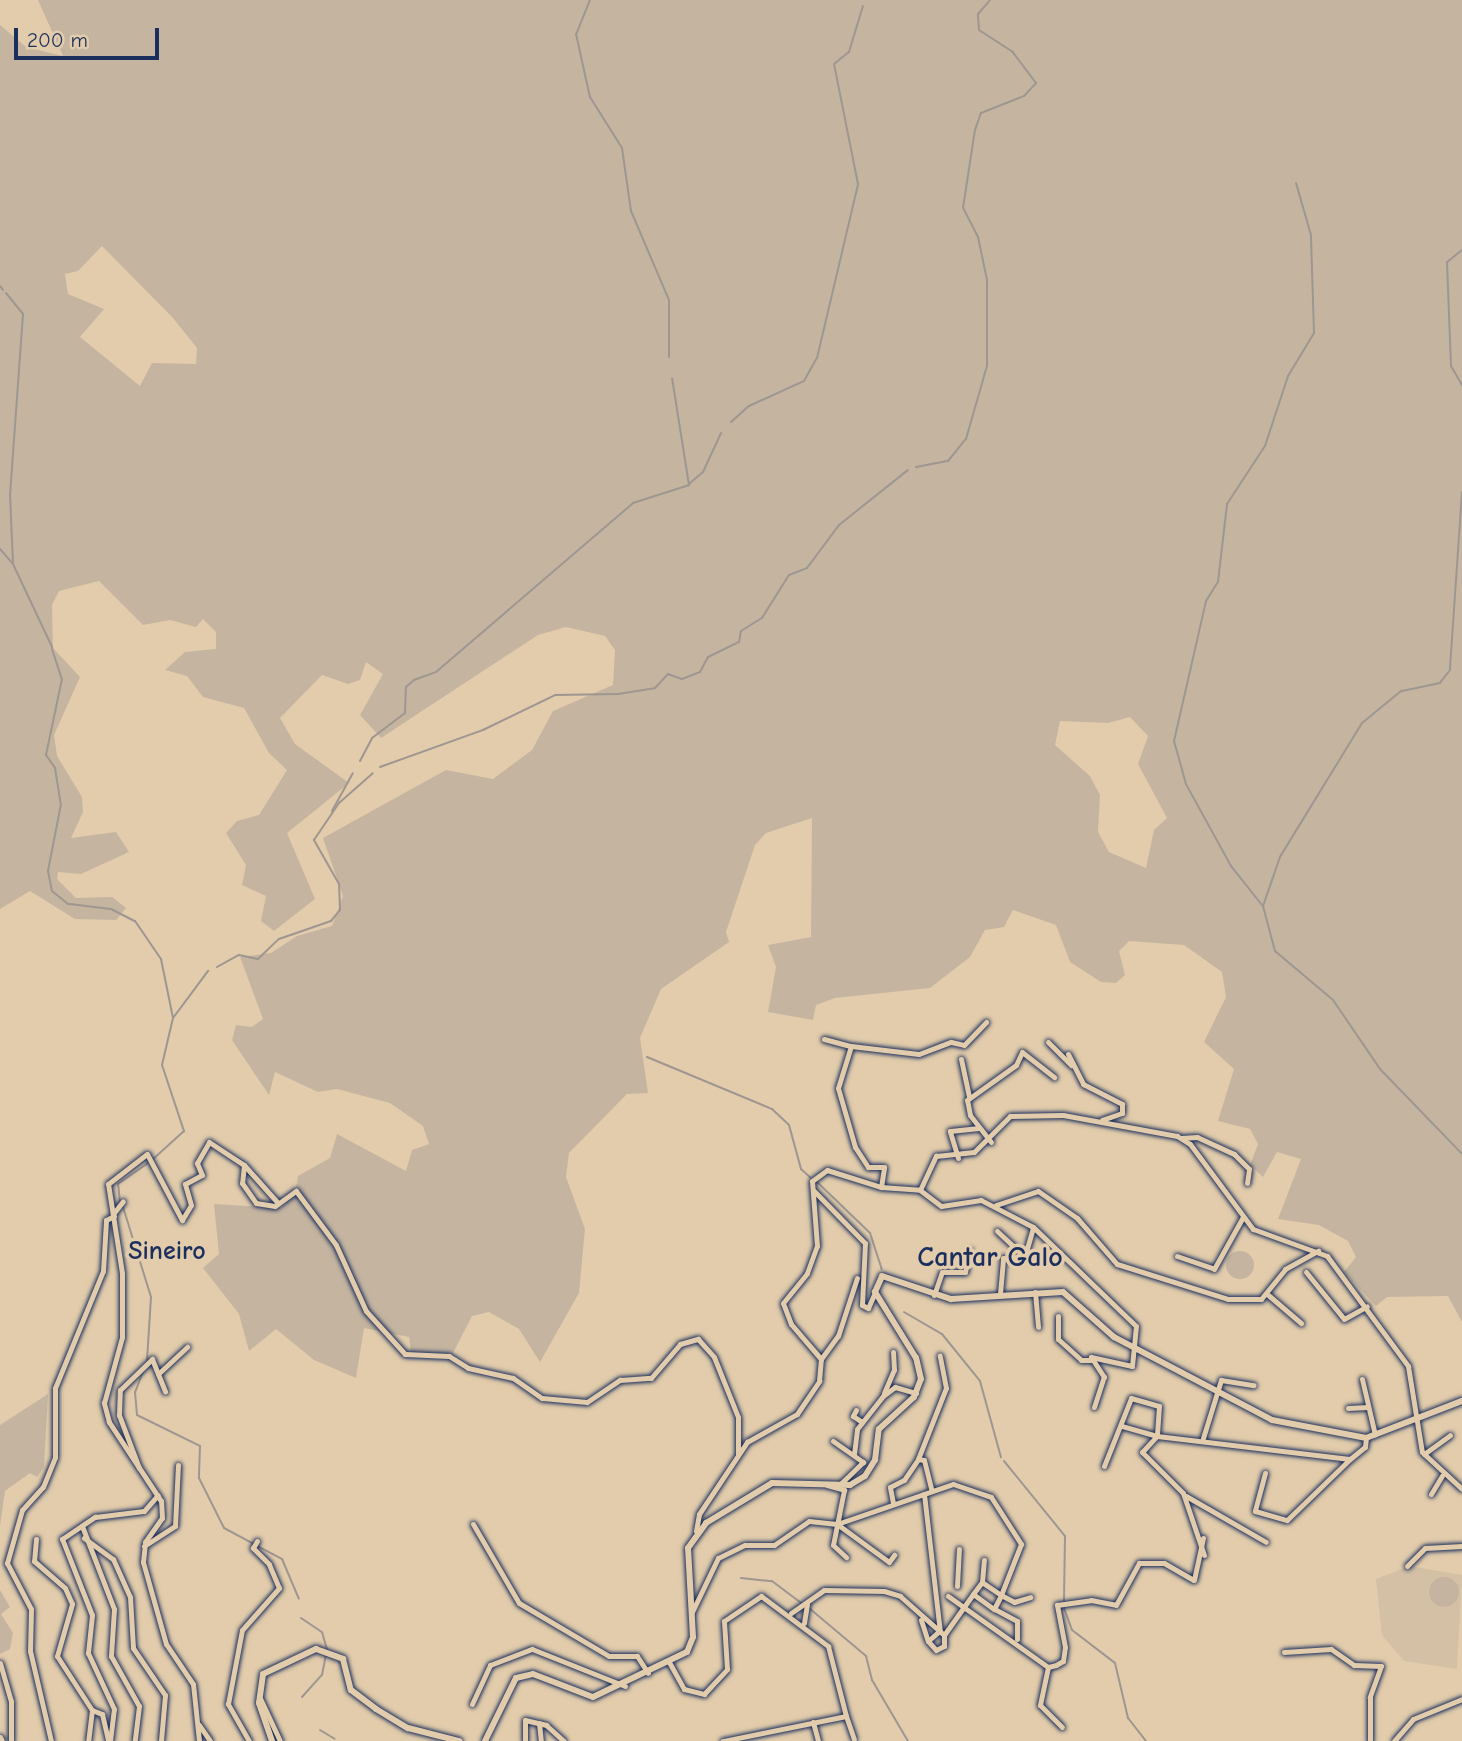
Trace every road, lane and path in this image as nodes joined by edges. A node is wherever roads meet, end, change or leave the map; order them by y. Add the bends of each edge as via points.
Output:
1 (986, 1022) dead end
2 (824, 1039) dead end
3 (1048, 1042) dead end
4 (851, 1046) junction
5 (1068, 1054) dead end
6 (961, 1059) dead end
7 (1074, 1067) junction
8 (1054, 1077) dead end
9 (969, 1098) junction
10 (1099, 1120) junction
11 (979, 1128) junction
12 (1181, 1138) junction
13 (991, 1142) junction
14 (958, 1158) junction
15 (244, 1165) junction
16 (1247, 1183) dead end
17 (881, 1187) junction
18 (920, 1190) junction
19 (814, 1191) junction
20 (121, 1202) dead end
21 (278, 1203) junction
22 (993, 1206) junction
23 (113, 1215) junction
24 (1243, 1217) junction
25 (1033, 1227) junction
26 (997, 1231) dead end
27 (970, 1251) dead end
28 (1318, 1251) junction
29 (1177, 1256) dead end
30 (1025, 1257) junction
31 (860, 1271) junction
32 (1306, 1272) dead end
33 (875, 1292) junction
34 (1035, 1292) junction
35 (1000, 1294) junction
36 (1267, 1294) junction
37 (933, 1296) junction
38 (1367, 1306) junction
39 (1058, 1316) dead end
40 (1301, 1323) dead end
41 (1038, 1326) dead end
42 (187, 1347) dead end
43 (1136, 1349) junction
44 (893, 1352) dead end
45 (940, 1356) dead end
46 (821, 1359) junction
47 (1091, 1360) junction
48 (158, 1374) junction
49 (1362, 1379) dead end
50 (1254, 1385) dead end
51 (164, 1391) dead end
52 (916, 1393) junction
53 (1216, 1393) junction
54 (883, 1396) junction
55 (1462, 1401) edge
56 (1094, 1407) dead end
57 (1368, 1407) junction
58 (1348, 1408) dead end
59 (856, 1410) dead end
60 (1420, 1415) junction
61 (862, 1422) junction
62 (1121, 1426) junction
63 (1375, 1435) junction
64 (1450, 1435) dead end
65 (1157, 1436) junction
66 (1203, 1438) junction
67 (1366, 1438) junction
68 (833, 1441) dead end
69 (738, 1454) junction
70 (854, 1454) junction
71 (1424, 1454) junction
72 (1350, 1459) junction
73 (918, 1460) junction
74 (178, 1465) dead end
75 (1104, 1466) dead end
76 (139, 1468) junction
77 (1265, 1472) dead end
78 (1442, 1476) junction
79 (1462, 1480) edge
80 (827, 1485) junction
81 (839, 1485) junction
82 (1459, 1488) edge
83 (932, 1491) junction
84 (924, 1494) junction
85 (1184, 1494) junction
86 (1431, 1494) dead end
87 (158, 1495) junction
88 (893, 1503) junction
89 (473, 1524) dead end
90 (837, 1524) junction
91 (82, 1526) junction
92 (696, 1531) junction
93 (84, 1538) junction
94 (1203, 1538) junction
95 (36, 1539) dead end
96 (1266, 1542) dead end
97 (255, 1543) dead end
98 (144, 1546) junction
99 (1462, 1546) edge
100 (959, 1549) dead end
101 (894, 1555) dead end
102 (1204, 1555) dead end
103 (846, 1557) dead end
104 (984, 1560) dead end
105 (1407, 1566) dead end
106 (982, 1582) junction
107 (957, 1586) dead end
108 (973, 1594) junction
109 (1001, 1595) junction
110 (948, 1597) dead end
111 (1030, 1597) dead end
112 (807, 1604) junction
113 (962, 1609) junction
114 (994, 1609) junction
115 (692, 1612) junction
116 (791, 1613) junction
117 (937, 1616) junction
118 (919, 1618) junction
119 (926, 1622) junction
120 (804, 1623) junction
121 (941, 1633) junction
122 (1017, 1639) junction
123 (928, 1641) junction
124 (1284, 1652) dead end
125 (669, 1662) junction
126 (0, 1663) edge
127 (1048, 1667) junction
128 (648, 1673) junction
129 (625, 1686) junction
130 (259, 1696) junction
131 (1462, 1699) edge
132 (472, 1704) dead end
133 (92, 1710) junction
134 (846, 1716) junction
135 (813, 1722) junction
136 (539, 1723) junction
137 (199, 1725) junction
138 (1062, 1727) dead end
139 (854, 1739) dead end
140 (11, 1741) edge
141 (51, 1741) edge
142 (88, 1741) edge
143 (109, 1741) edge
144 (135, 1741) edge
145 (161, 1741) edge
146 (200, 1741) edge
147 (210, 1741) edge
148 (249, 1741) edge
149 (272, 1741) edge
150 (280, 1741) edge
151 (451, 1741) edge
152 (459, 1741) edge
153 (485, 1741) edge
154 (525, 1741) edge
155 (541, 1741) edge
156 (564, 1741) edge
157 (723, 1741) edge
158 (818, 1741) edge
159 (1370, 1741) edge
160 (1394, 1741) edge

1 - 4 street via 964,1045 951,1042 919,1054
2 - 4 street
3 - 7 street
4 - 17 street via 838,1087 855,1147 868,1167 884,1167
5 - 7 street
6 - 9 street
7 - 10 street via 1083,1084 1122,1104 1122,1113
8 - 9 street via 1022,1052 1016,1065
9 - 11 street via 970,1115
10 - 12 street
10 - 13 street via 1010,1116
11 - 13 street
11 - 14 street via 950,1131
12 - 16 street via 1197,1137 1234,1154 1249,1169
12 - 24 street
13 - 14 street
14 - 18 street via 936,1156
15 - 21 street
15 - 21 street via 242,1183 256,1203
15 - 23 street via 209,1142 197,1163 202,1175 185,1184 191,1205 182,1220 151,1160 112,1175
17 - 18 street
17 - 19 street via 827,1170 812,1181
18 - 22 street via 941,1206 981,1199
19 - 31 street via 862,1236
19 - 46 street via 813,1259 783,1303 791,1324
20 - 23 street
21 - 69 street via 294,1191 336,1245 348,1281 377,1327 405,1354 449,1356 468,1368 513,1378 542,1398 587,1402 620,1380 652,1378 680,1344 698,1339 714,1357 738,1417
22 - 25 street
22 - 36 street via 1038,1191 1077,1218 1101,1251 1126,1268 1228,1299
23 - 76 street via 122,1337 104,1403
23 - 141 street via 106,1220 103,1271 55,1388 55,1457 43,1487 22,1510 7,1563 31,1609 30,1651
24 - 28 street via 1270,1240
24 - 29 street via 1214,1269
25 - 30 street
25 - 43 street via 1136,1326
26 - 30 street
27 - 37 street via 965,1272 939,1275
28 - 36 street via 1285,1269
28 - 38 street
30 - 35 street via 1003,1258
31 - 33 street via 862,1305 867,1308
31 - 46 street via 838,1336
32 - 38 street via 1344,1320
33 - 37 street via 881,1276
33 - 52 street via 916,1358 921,1379
34 - 35 street
34 - 41 street
34 - 43 street via 1063,1292
35 - 37 street
36 - 40 street
38 - 60 street via 1408,1366
39 - 47 street via 1058,1339 1081,1360
42 - 48 street
43 - 47 street via 1129,1368 1103,1357
43 - 53 street
44 - 54 street via 894,1370
45 - 73 street via 946,1388
46 - 69 street via 818,1381 790,1422 753,1437
47 - 56 street via 1104,1377
48 - 51 street
48 - 76 street via 156,1361 147,1359 118,1399
49 - 57 street
50 - 53 street via 1226,1378
52 - 54 street via 895,1387
52 - 81 street via 879,1429 872,1468 855,1483
53 - 66 street
53 - 67 street via 1272,1420
54 - 61 street
55 - 60 street
57 - 58 street
57 - 63 street
59 - 61 street via 853,1416
60 - 63 street
60 - 71 street
61 - 70 street
62 - 65 street
62 - 65 street via 1132,1398 1159,1406
62 - 75 street
63 - 67 street
64 - 71 street
65 - 66 street
65 - 85 street via 1142,1452
66 - 72 street
67 - 72 street via 1365,1447
68 - 70 street
69 - 92 street via 699,1514
70 - 81 street via 861,1467
71 - 78 street
72 - 77 street via 1287,1520 1255,1511
73 - 83 street via 924,1460
73 - 88 street via 904,1480 890,1486
74 - 98 street via 175,1526
76 - 87 street
78 - 82 street
78 - 86 street
79 - 82 street
80 - 81 street
80 - 90 street via 844,1490
80 - 92 street via 772,1483
83 - 84 street
83 - 109 street via 953,1484 971,1488 1003,1509 1021,1544
84 - 88 street
84 - 117 street
85 - 94 street
85 - 96 street
87 - 91 street via 144,1511 95,1517
87 - 98 street via 162,1518
88 - 90 street
89 - 128 street via 519,1603 609,1656 637,1656
90 - 101 street via 889,1562
90 - 103 street via 834,1545
90 - 115 street via 809,1521 774,1545 745,1545 718,1558
91 - 93 street
91 - 143 street via 64,1535 62,1544 92,1615 88,1653 114,1709
92 - 115 street via 688,1548
93 - 144 street via 114,1609 111,1656 139,1706
93 - 145 street via 113,1559 130,1597 134,1648 165,1695
94 - 102 street
94 - 127 street via 1196,1579 1164,1563 1139,1563 1116,1605 1064,1602 1055,1619 1063,1661
95 - 133 street via 34,1561 65,1588 72,1604 57,1656
97 - 148 street via 279,1588 242,1630 228,1704
98 - 137 street via 163,1635 188,1671
99 - 105 street via 1425,1548
100 - 107 street
104 - 106 street
106 - 108 street
106 - 109 street
108 - 113 street
108 - 114 street
109 - 111 street via 1014,1602
109 - 114 street
110 - 113 street
112 - 116 street
112 - 118 street via 824,1590 884,1591 900,1596
112 - 120 street
113 - 121 street
113 - 122 street
114 - 122 street via 1017,1622
115 - 125 street via 691,1646
116 - 120 street
116 - 125 street via 761,1596 730,1612 721,1634 727,1669 704,1694 684,1689
117 - 119 street
117 - 121 street
118 - 119 street
118 - 123 street
119 - 121 street
120 - 134 street via 828,1646
121 - 123 street
121 - 123 street via 942,1648
122 - 127 street
124 - 159 street via 1331,1649 1354,1665 1381,1666 1370,1697
125 - 128 street
126 - 140 street via 11,1702
127 - 138 street via 1040,1705
128 - 129 street
129 - 132 street via 532,1649 490,1665
129 - 153 street via 593,1698 533,1674 516,1678
130 - 149 street
130 - 150 street
130 - 151 street via 271,1667 316,1649 333,1652 346,1664 349,1686 361,1700 408,1728
131 - 160 street via 1413,1719
133 - 142 street
133 - 143 street via 102,1714
134 - 135 street
134 - 139 street
135 - 157 street
135 - 158 street
136 - 154 street via 525,1720
136 - 155 street
136 - 156 street
137 - 146 street
137 - 147 street
151 - 152 street

